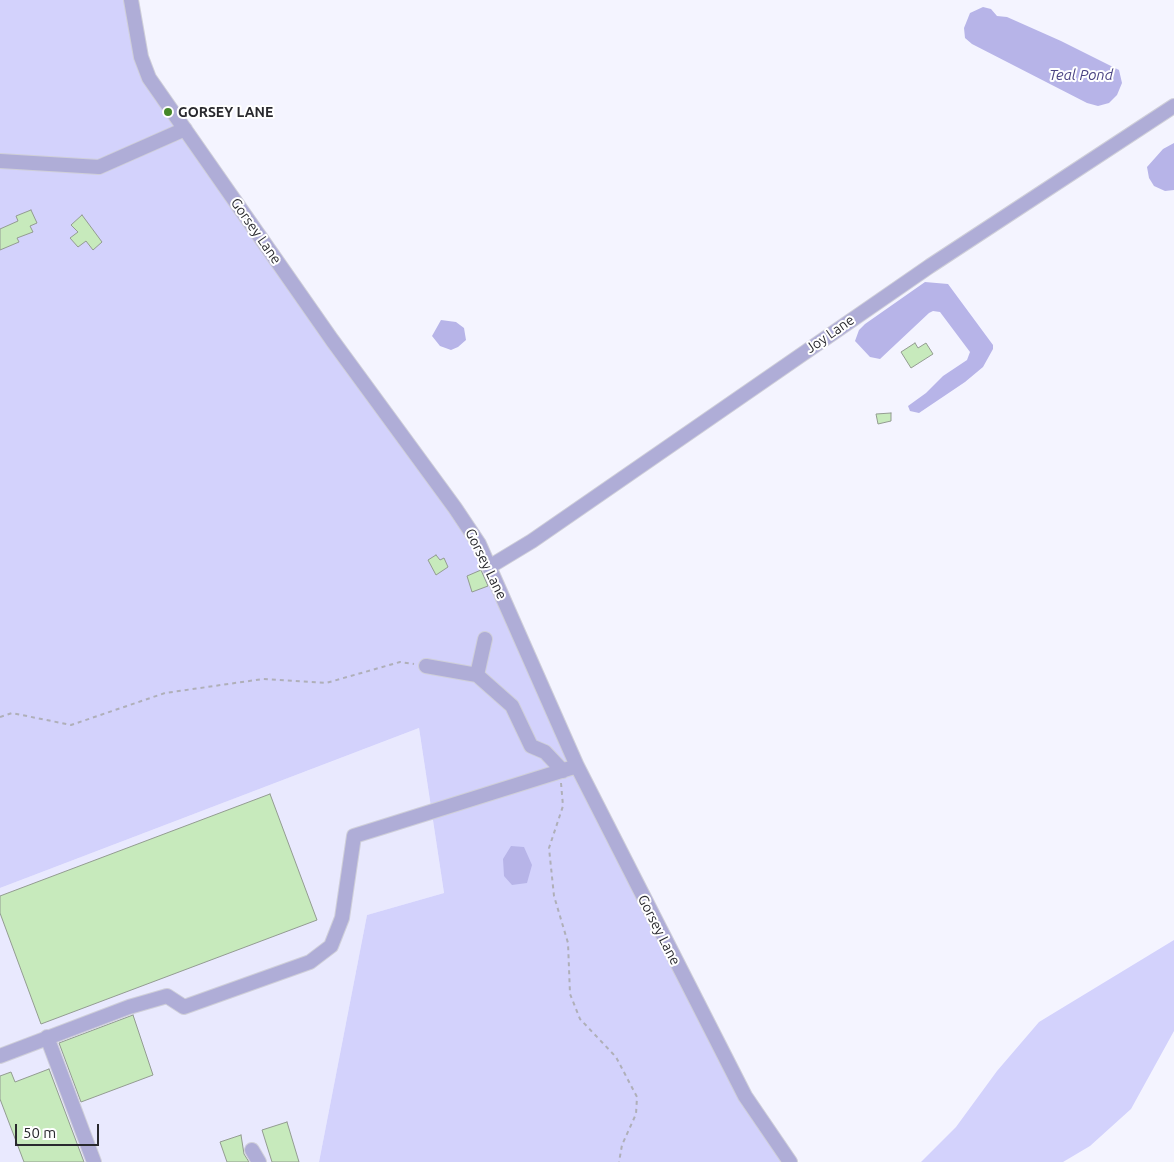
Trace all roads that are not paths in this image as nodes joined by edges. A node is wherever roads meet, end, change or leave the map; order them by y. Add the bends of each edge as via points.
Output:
1 (131, 0) edge
2 (1174, 106) edge
3 (185, 129) junction
4 (0, 161) edge
5 (489, 567) junction
6 (485, 638) dead end
7 (426, 666) road end
8 (477, 676) junction
9 (577, 766) junction
10 (563, 772) junction
11 (47, 1037) junction
12 (0, 1056) edge
13 (94, 1162) edge
14 (790, 1162) edge

1 - 3 street, Gorsey Lane via 140,57 150,78
2 - 5 street, Joy Lane via 930,266 532,541
3 - 4 street via 99,167
3 - 5 street, Gorsey Lane via 332,340 464,520
5 - 9 street, Gorsey Lane
6 - 8 street
7 - 8 street
8 - 10 street via 512,706 531,746 545,752
9 - 10 street
9 - 14 street, Gorsey Lane via 740,1087
10 - 11 street via 354,836 342,918 332,946 310,962 184,1007 167,996
11 - 12 street
11 - 13 street

